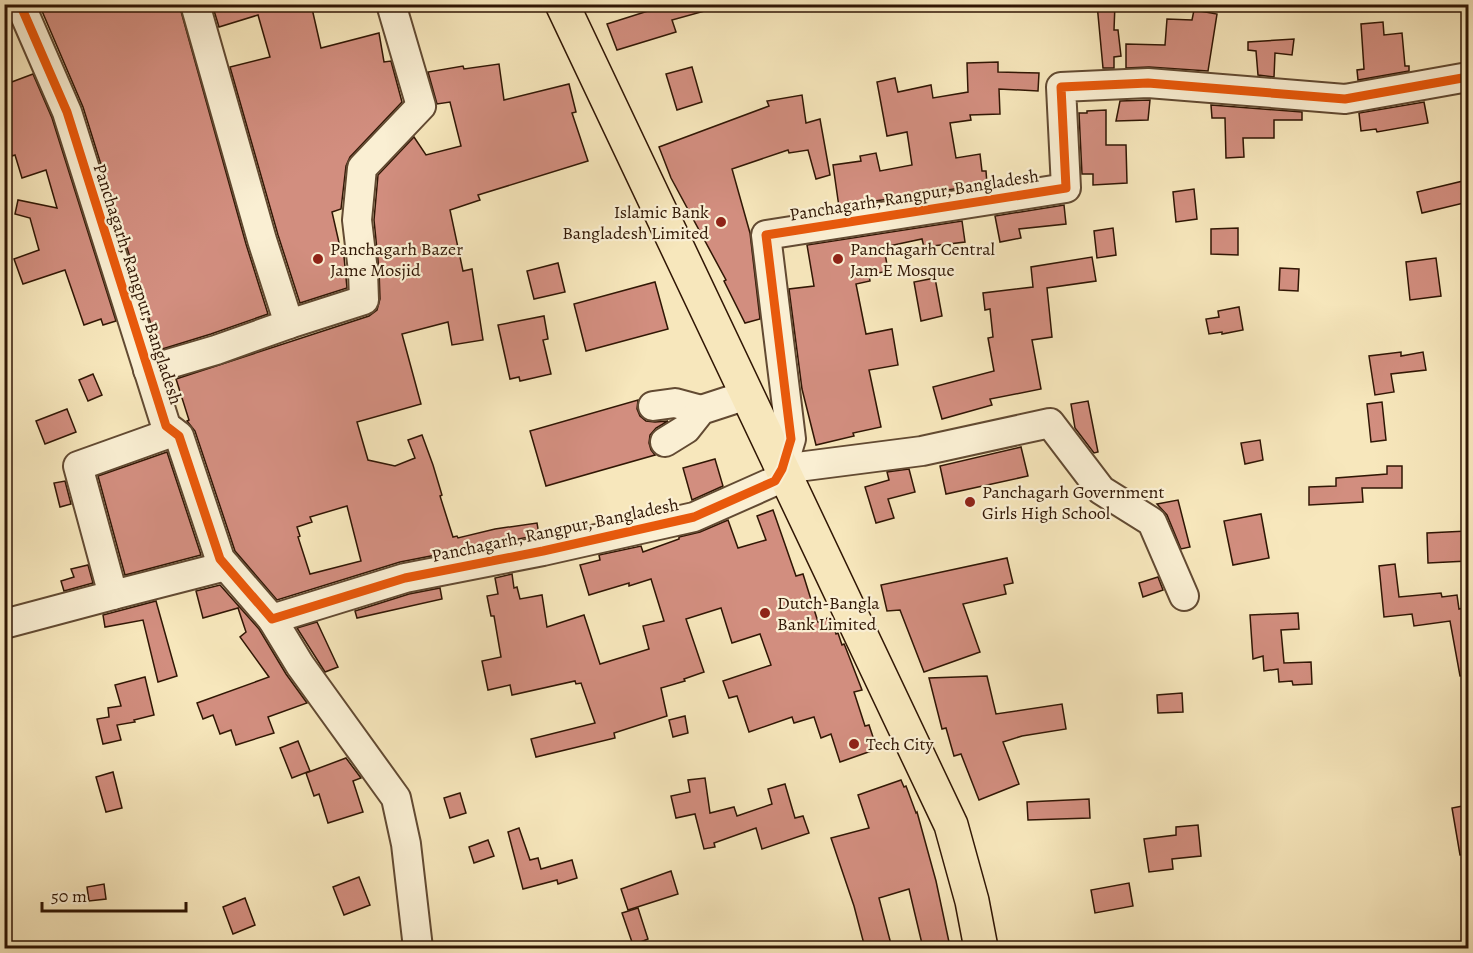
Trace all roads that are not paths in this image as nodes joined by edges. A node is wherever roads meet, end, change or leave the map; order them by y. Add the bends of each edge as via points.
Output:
1 (20, 4) edge
2 (195, 4) edge
3 (391, 4) edge
4 (562, 4) edge
5 (1468, 77) edge
6 (289, 324) junction
7 (148, 370) junction
8 (747, 395) junction
9 (653, 406) dead end
10 (701, 410) junction
11 (173, 432) junction
12 (665, 442) dead end
13 (782, 469) junction
14 (226, 566) junction
15 (113, 595) junction
16 (1184, 596) dead end
17 (272, 619) junction
18 (4, 624) edge
19 (418, 948) edge
20 (981, 948) edge

1 - 7 street, Panchagarh, Rangpur, Bangladesh via 67,112
2 - 6 street
3 - 6 street, Panchagarh, Rangpur, Bangladesh via 421,106 362,168 357,220 364,300
4 - 8 highway
5 - 13 street, Panchagarh, Rangpur, Bangladesh via 1345,99 1148,83 1061,87 1066,188 766,235 790,439
6 - 7 street, Panchagarh, Rangpur, Bangladesh via 216,351
7 - 11 street, Panchagarh, Rangpur, Bangladesh via 166,426
8 - 10 street
8 - 13 highway
9 - 10 street via 675,403
10 - 12 street via 686,429
11 - 14 street, Panchagarh, Rangpur, Bangladesh via 179,436 220,560
11 - 15 street, Panchagarh, Rangpur, Bangladesh via 78,466
13 - 16 street via 922,451 1050,423 1101,490 1152,522
13 - 17 street, Panchagarh, Rangpur, Bangladesh via 775,481 694,517 405,578
13 - 20 highway via 951,825
14 - 15 street
14 - 17 street, Panchagarh, Rangpur, Bangladesh
15 - 18 street
17 - 19 street, Panchagarh, Rangpur, Bangladesh via 300,665 396,798 406,843

